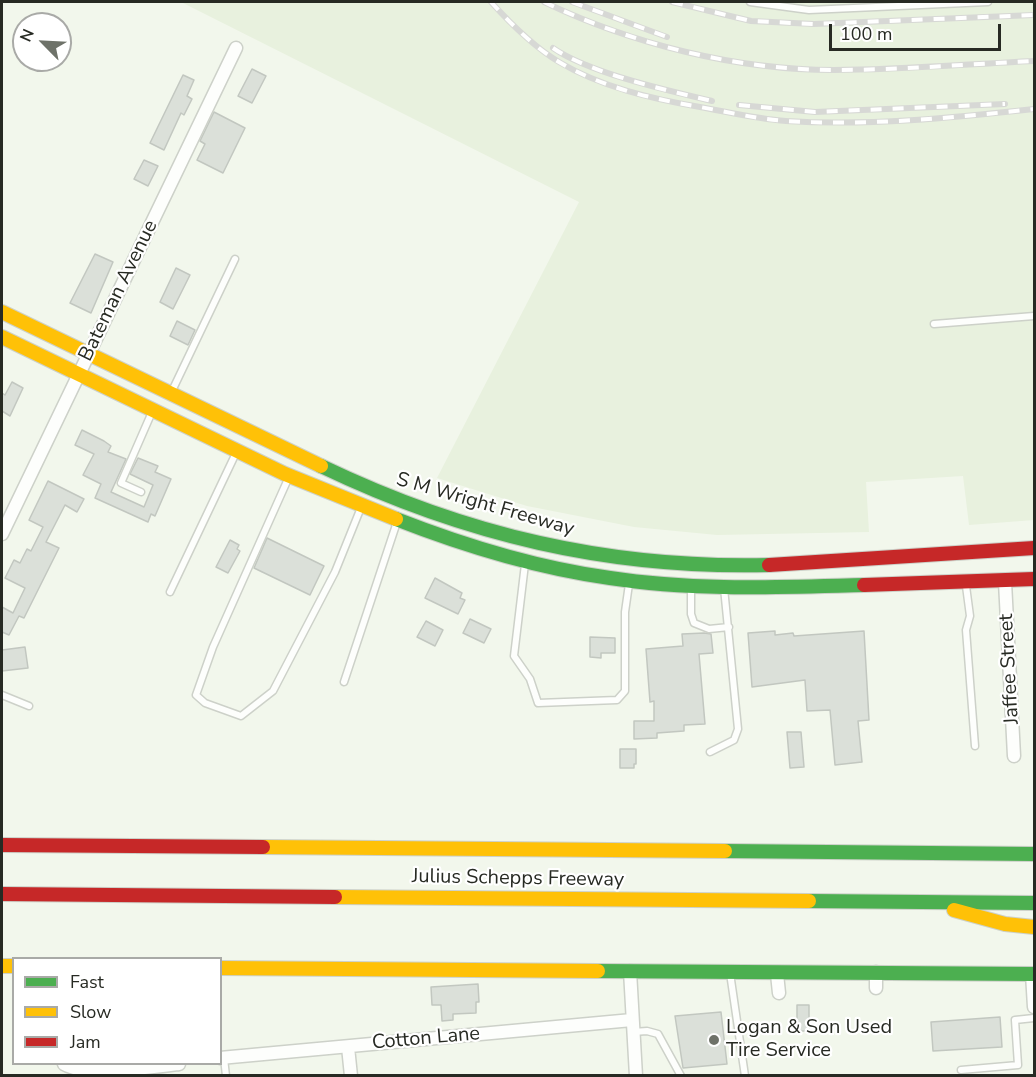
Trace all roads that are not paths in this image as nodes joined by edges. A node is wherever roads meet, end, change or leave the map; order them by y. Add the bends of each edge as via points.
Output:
1 (750, 2) edge
2 (988, 2) edge
3 (236, 48) dead end
4 (235, 259) dead end
5 (2, 312) edge
6 (1035, 316) edge
7 (934, 324) dead end
8 (2, 337) edge
9 (88, 354) junction
10 (80, 373) junction
11 (170, 394) junction
12 (154, 409) junction
13 (238, 449) junction
14 (290, 475) junction
15 (141, 492) dead end
16 (361, 507) junction
17 (398, 521) junction
18 (2, 534) edge
19 (1035, 548) edge
20 (525, 562) junction
21 (1035, 579) edge
22 (629, 581) junction
23 (1005, 582) junction
24 (966, 583) junction
25 (691, 586) junction
26 (724, 588) junction
27 (170, 592) dead end
28 (729, 627) junction
29 (344, 682) dead end
30 (2, 695) edge
31 (29, 706) dead end
32 (975, 746) dead end
33 (710, 752) dead end
34 (1014, 756) dead end
35 (1035, 841) edge
36 (2, 845) edge
37 (968, 854) junction
38 (1035, 854) edge
39 (2, 894) edge
40 (922, 902) junction
41 (1035, 903) edge
42 (1035, 927) edge
43 (222, 968) edge
44 (630, 971) junction
45 (876, 972) junction
46 (730, 973) junction
47 (777, 974) junction
48 (1033, 974) edge
49 (876, 988) dead end
50 (779, 993) dead end
51 (1035, 1007) edge
52 (1035, 1018) edge
53 (632, 1026) junction
54 (348, 1047) junction
55 (222, 1057) edge
56 (66, 1065) edge
57 (172, 1065) edge
58 (961, 1070) dead end
59 (79, 1074) edge
60 (226, 1076) edge
61 (351, 1076) edge
62 (636, 1076) edge
63 (681, 1076) edge
64 (745, 1076) edge

1 - 2 lane via 809,10
3 - 9 street, Bateman Avenue
4 - 11 lane
5 - 9 main road, S M Wright Freeway
6 - 7 lane
8 - 10 main road, S M Wright Freeway
9 - 10 street, Bateman Avenue
9 - 11 main road, S M Wright Freeway
10 - 12 main road, S M Wright Freeway
10 - 18 street, Bateman Avenue
11 - 19 main road, S M Wright Freeway via 381,495 444,517 573,552 723,565
12 - 13 main road, S M Wright Freeway
12 - 15 lane via 121,483
13 - 14 main road, S M Wright Freeway
13 - 27 lane
14 - 16 main road, S M Wright Freeway
14 - 16 lane via 213,647 196,695 205,703 242,716 273,691 335,572
16 - 17 main road, S M Wright Freeway
17 - 20 main road, S M Wright Freeway
17 - 29 lane
20 - 22 main road, S M Wright Freeway
20 - 22 lane via 514,656 530,679 538,703 616,700 625,691
21 - 23 main road, S M Wright Freeway
22 - 25 main road, S M Wright Freeway
23 - 24 main road, S M Wright Freeway
23 - 34 street, Jaffee Street
24 - 26 main road, S M Wright Freeway
24 - 32 lane
25 - 26 main road, S M Wright Freeway
25 - 28 lane via 694,623 709,629
26 - 28 lane
28 - 33 lane via 738,729 734,740
30 - 31 lane
35 - 37 main road
36 - 37 main road, Julius Schepps Freeway
37 - 38 main road, Julius Schepps Freeway
39 - 40 main road, Julius Schepps Freeway
40 - 41 main road, Julius Schepps Freeway
40 - 42 main road via 1005,924
43 - 44 main road
44 - 46 main road
44 - 53 street
45 - 47 main road
45 - 48 main road
45 - 49 street
46 - 47 main road
46 - 64 lane
47 - 50 street
48 - 51 street
52 - 58 lane via 1016,1020 1018,1065
53 - 54 street, Cotton Lane
53 - 62 street
53 - 63 lane via 658,1034
54 - 55 street, Cotton Lane
54 - 61 street
55 - 60 lane
56 - 59 street
57 - 59 street

